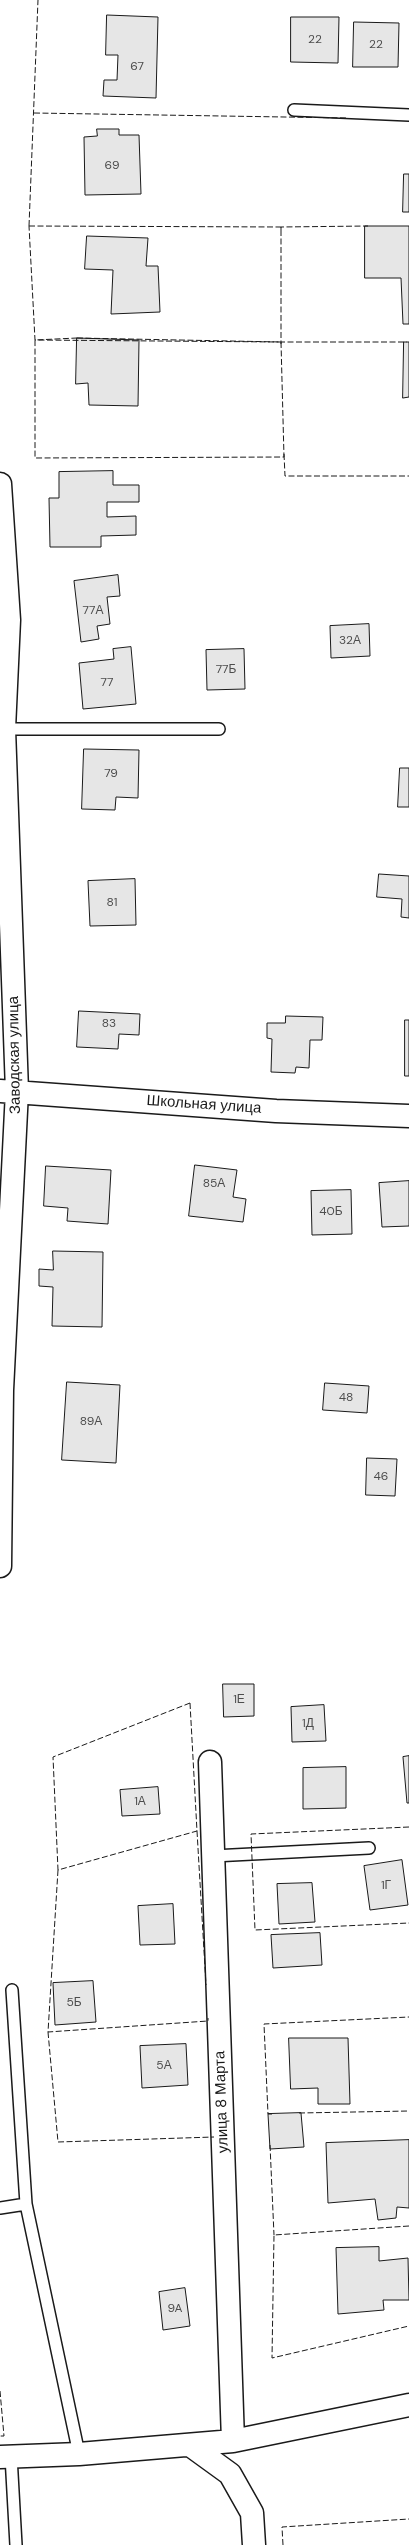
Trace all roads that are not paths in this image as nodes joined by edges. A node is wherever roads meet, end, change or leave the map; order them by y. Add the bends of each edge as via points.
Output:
1 (294, 110) dead end
2 (409, 115) edge
3 (0, 484) edge
4 (2, 578) edge
5 (4, 728) junction
6 (219, 728) dead end
7 (9, 1091) edge
8 (409, 1116) edge
9 (0, 1566) edge
10 (210, 1762) dead end
11 (369, 1848) dead end
12 (213, 1856) junction
13 (12, 1990) dead end
14 (26, 2204) junction
15 (0, 2208) edge
16 (409, 2405) edge
17 (233, 2441) junction
18 (190, 2444) junction
19 (79, 2454) junction
20 (6, 2457) edge
21 (16, 2545) edge
22 (254, 2545) edge

1 - 2 lane
3 - 4 street, Заводская улица
4 - 5 street, Заводская улица via 8,620
5 - 6 lane
5 - 7 street, Заводская улица
7 - 8 street, Школьная улица via 276,1111
7 - 9 street, Заводская улица
10 - 12 street, улица 8 Марта
11 - 12 lane
12 - 17 street, улица 8 Марта
13 - 14 lane
14 - 15 lane
14 - 19 lane
16 - 17 street
17 - 18 street
18 - 19 street
18 - 22 street via 230,2474 252,2513
19 - 20 street
20 - 21 lane

